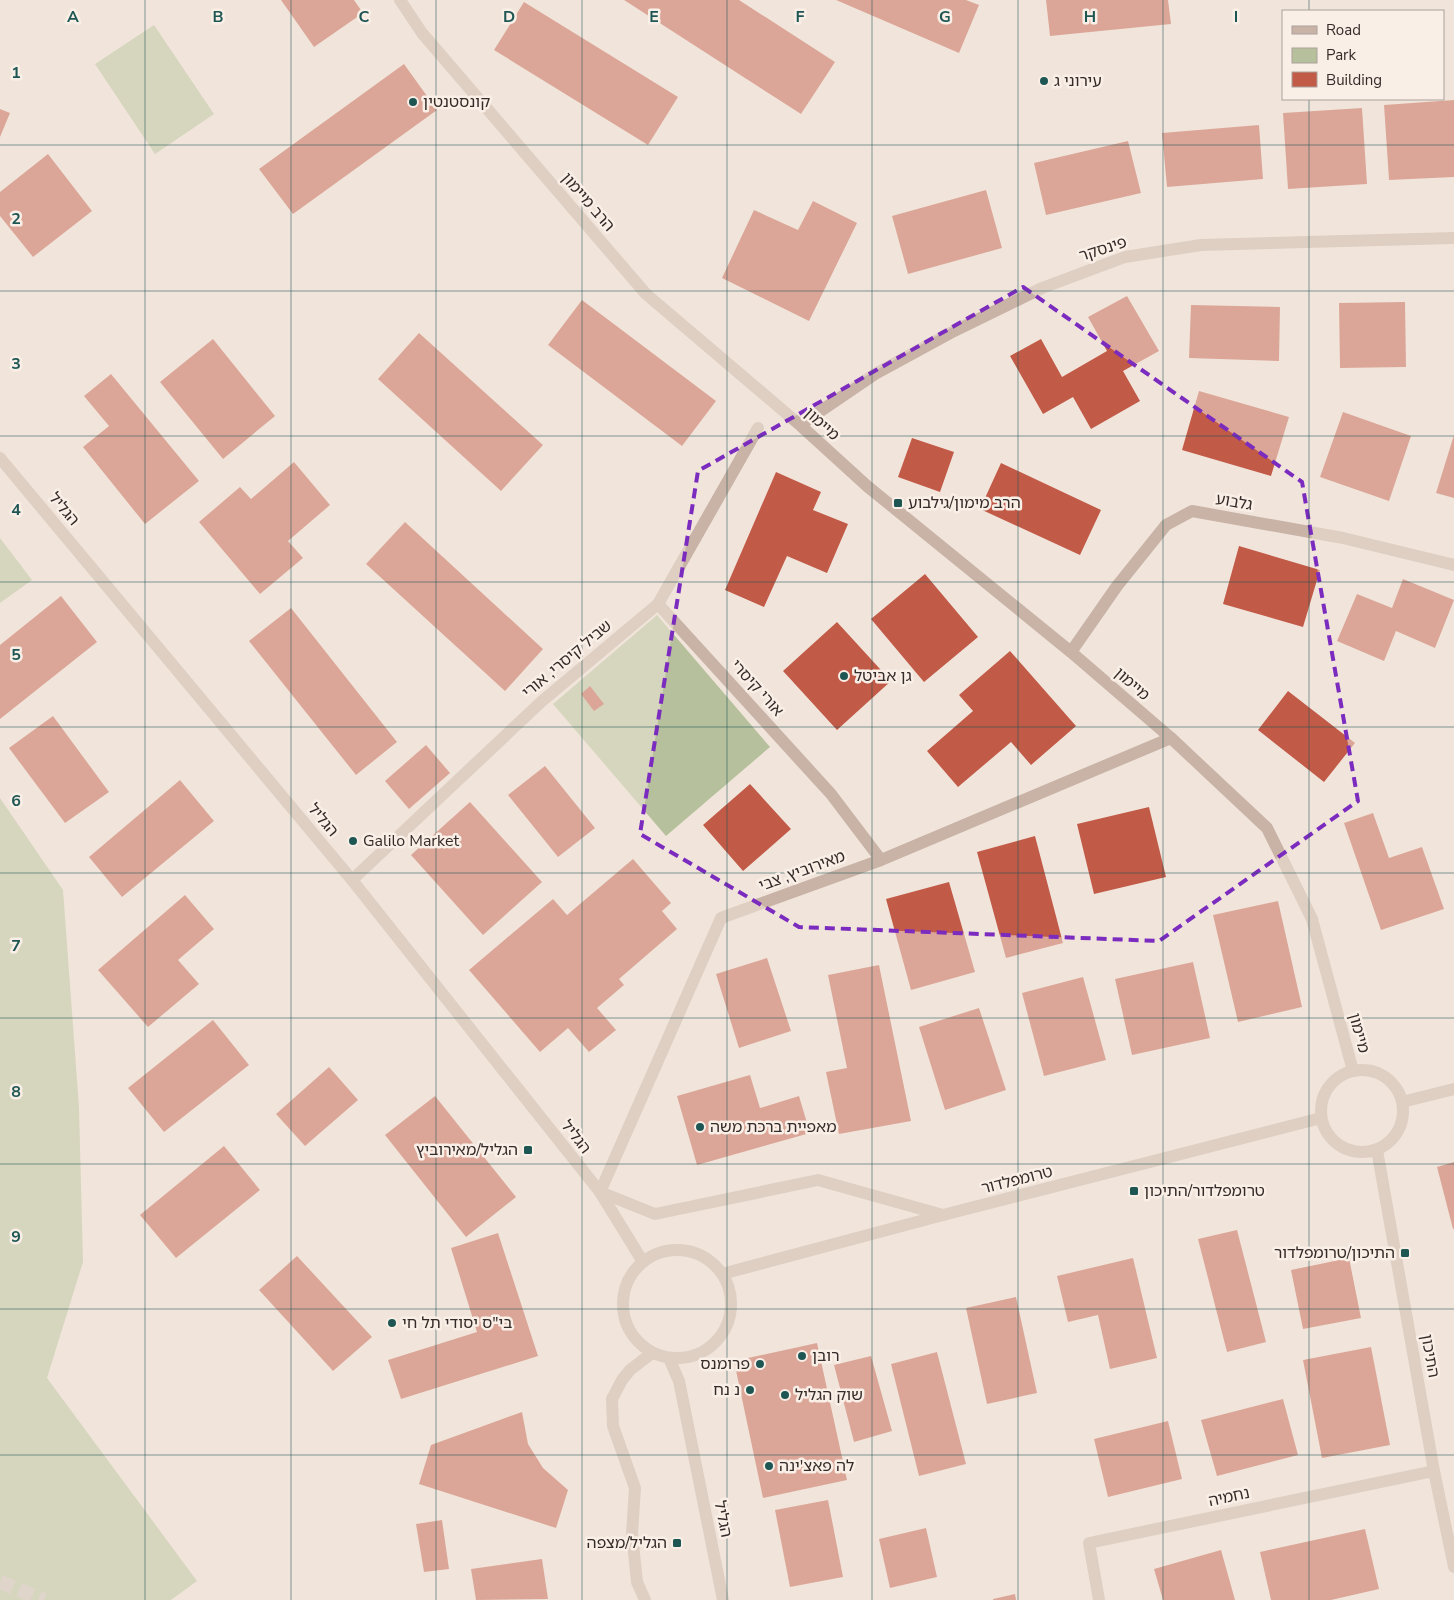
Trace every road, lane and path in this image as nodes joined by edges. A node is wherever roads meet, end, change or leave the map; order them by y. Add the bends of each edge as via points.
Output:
1 (400, 0) edge
2 (1454, 238) edge
3 (774, 404) joint
4 (800, 425) junction
5 (758, 428) dead end
6 (0, 458) edge
7 (1454, 566) edge
8 (658, 604) junction
9 (1070, 652) junction
10 (1171, 738) junction
11 (881, 860) junction
12 (352, 880) junction
13 (1353, 1071) junction
14 (1454, 1088) edge
15 (1402, 1102) junction
16 (1321, 1118) junction
17 (1376, 1150) junction
18 (600, 1192) junction
19 (943, 1214) junction
20 (643, 1262) junction
21 (722, 1274) junction
22 (652, 1352) junction
23 (670, 1358) junction
24 (1434, 1470) junction
25 (1454, 1567) edge
26 (645, 1600) edge
27 (723, 1600) edge
28 (1099, 1600) edge

1 - 3 street, הרב מיימון via 422,33 646,294
2 - 4 street, פינסקר via 1201,245 1125,257 1042,288 954,331 875,374
3 - 4 street, מיימון
4 - 9 street, מיימון via 867,486
5 - 8 street, שביל קיסרי, אורי
6 - 12 street, הגליל
7 - 9 street, גלבוע via 1343,538 1192,511 1166,525
8 - 11 street, אורי קיסרי via 831,794
8 - 12 street, שביל קיסרי, אורי via 541,702
9 - 10 street, מיימון
10 - 11 street, מאירוביץ, צבי
10 - 13 street, מיימון via 1267,828 1312,919
11 - 18 street, מאירוביץ, צבי via 721,918
12 - 18 street, הגליל
13 - 15 street via 1364,1069 1384,1076 1392,1083
13 - 16 street via 1343,1074 1327,1088 1322,1097
14 - 15 street
15 - 17 street via 1401,1125 1387,1144
16 - 17 street via 1325,1129 1341,1147 1352,1151
16 - 19 street, טרומפלדור
17 - 24 street, התיכון
18 - 19 street via 654,1214 818,1180
18 - 20 street, הגליל
19 - 21 street, טרומפלדור
20 - 21 street via 658,1253 676,1250 694,1253 710,1261
20 - 22 street via 631,1276 624,1292 623,1310 628,1327 638,1342
21 - 23 street via 730,1290 731,1308 727,1325 718,1340 704,1352 687,1358
22 - 23 street
22 - 26 street via 626,1375 612,1399 613,1426 635,1488 632,1534 637,1582
23 - 27 street, הגליל via 679,1381
24 - 25 street, התיכון
24 - 28 street, נחמיה via 1088,1543

